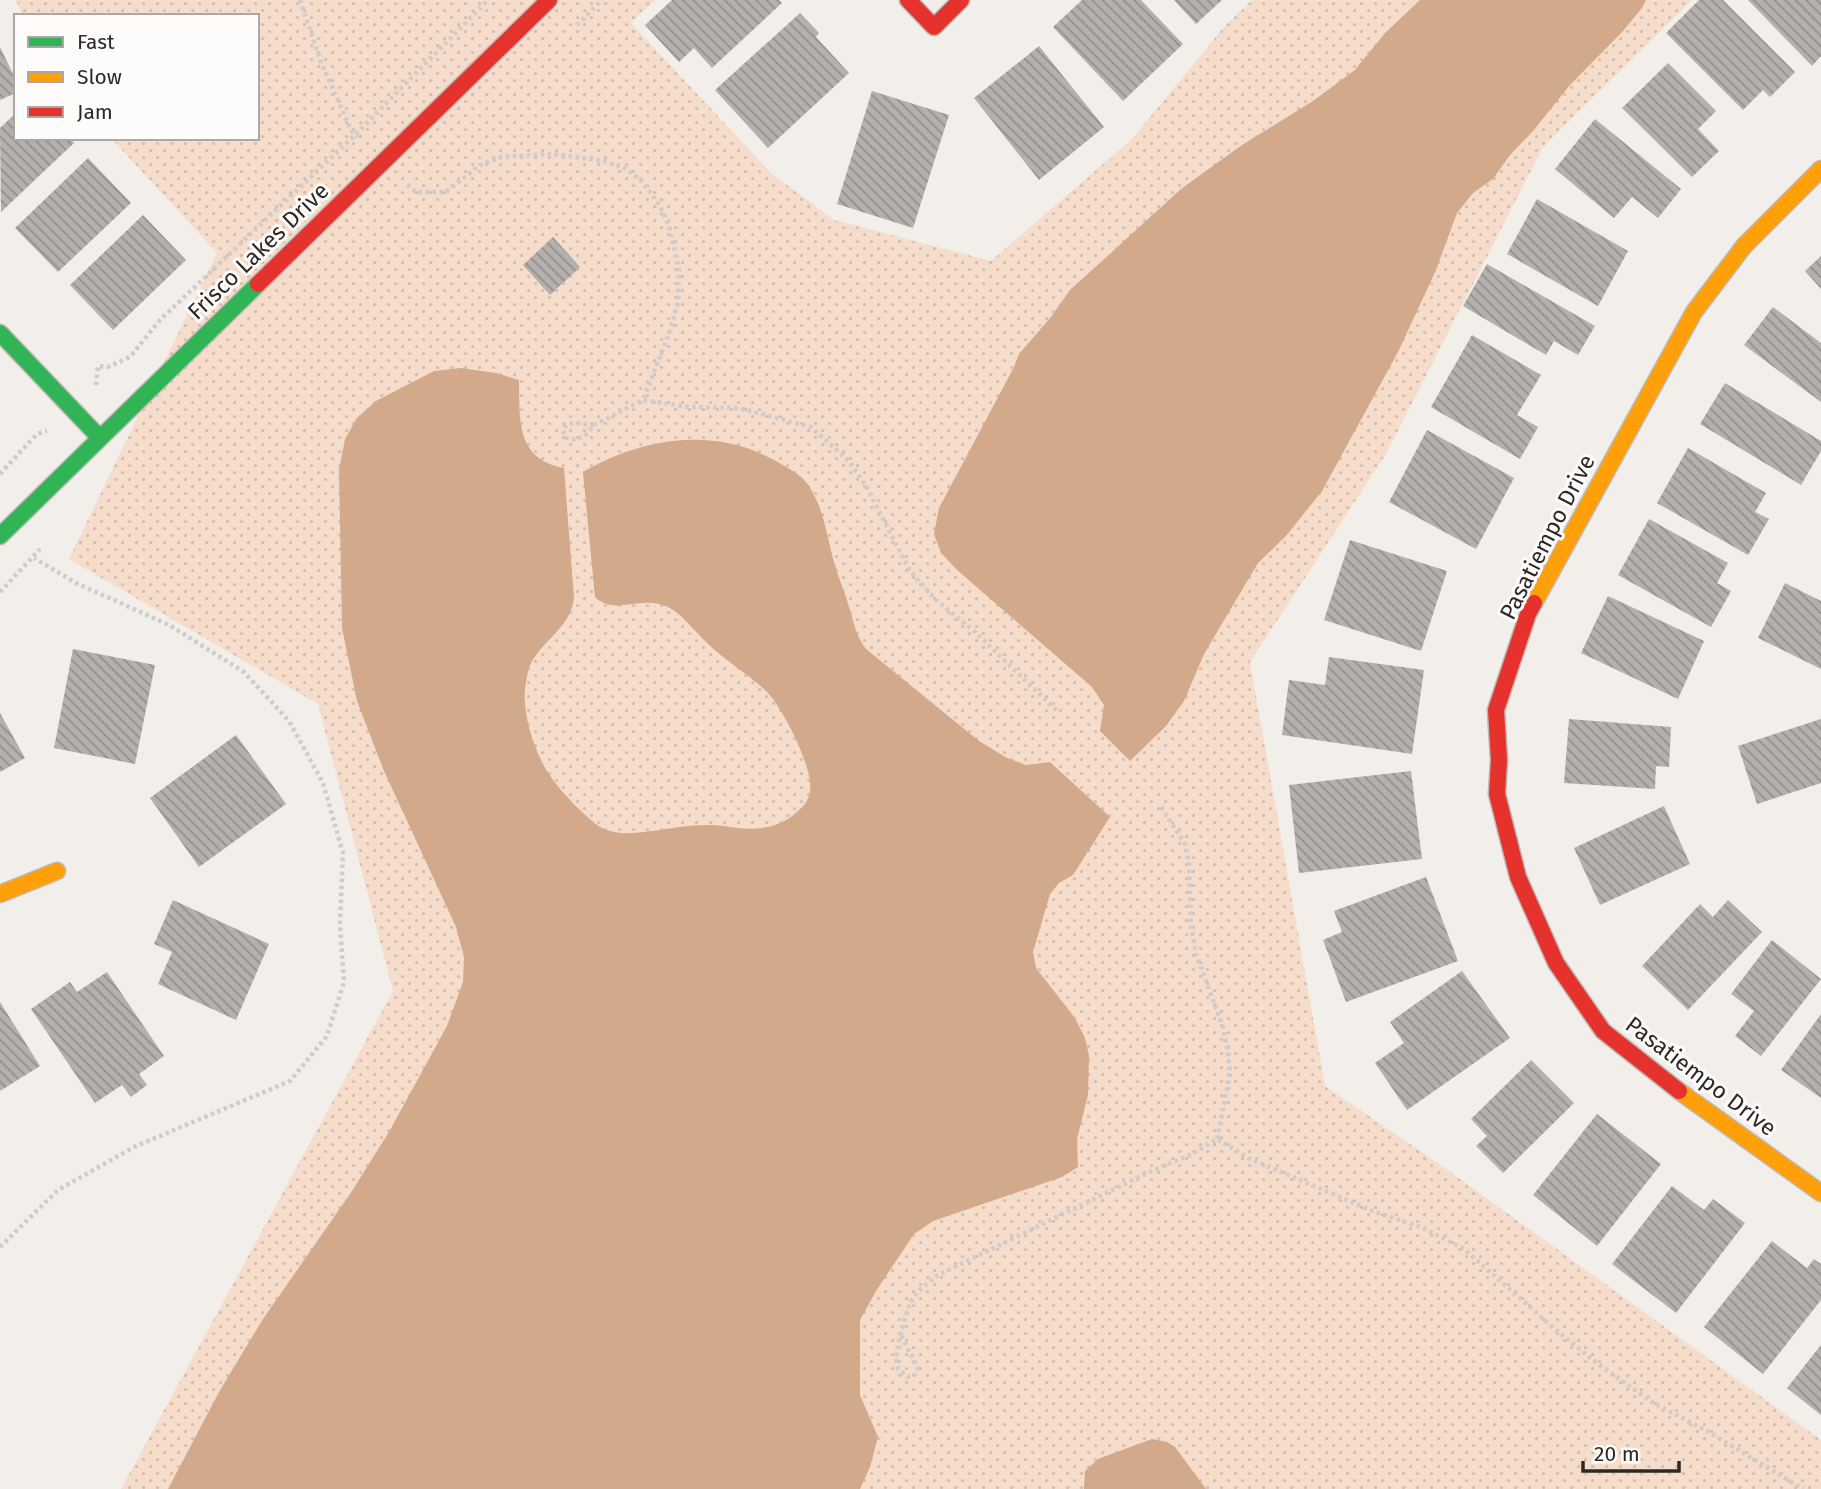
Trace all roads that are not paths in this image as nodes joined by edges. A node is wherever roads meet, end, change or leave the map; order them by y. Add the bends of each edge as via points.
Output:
1 (549, 0) edge
2 (908, 0) edge
3 (961, 0) edge
4 (1821, 169) edge
5 (0, 333) edge
6 (100, 438) junction
7 (0, 536) edge
8 (57, 872) dead end
9 (0, 894) edge
10 (1821, 1193) edge

1 - 6 street, Frisco Lakes Drive
2 - 3 street via 934,27
4 - 10 street, Pasatiempo Drive via 1744,246 1694,312 1528,614 1496,710 1497,794 1518,877 1556,963 1603,1031
5 - 6 street
6 - 7 street, Frisco Lakes Drive
8 - 9 street

